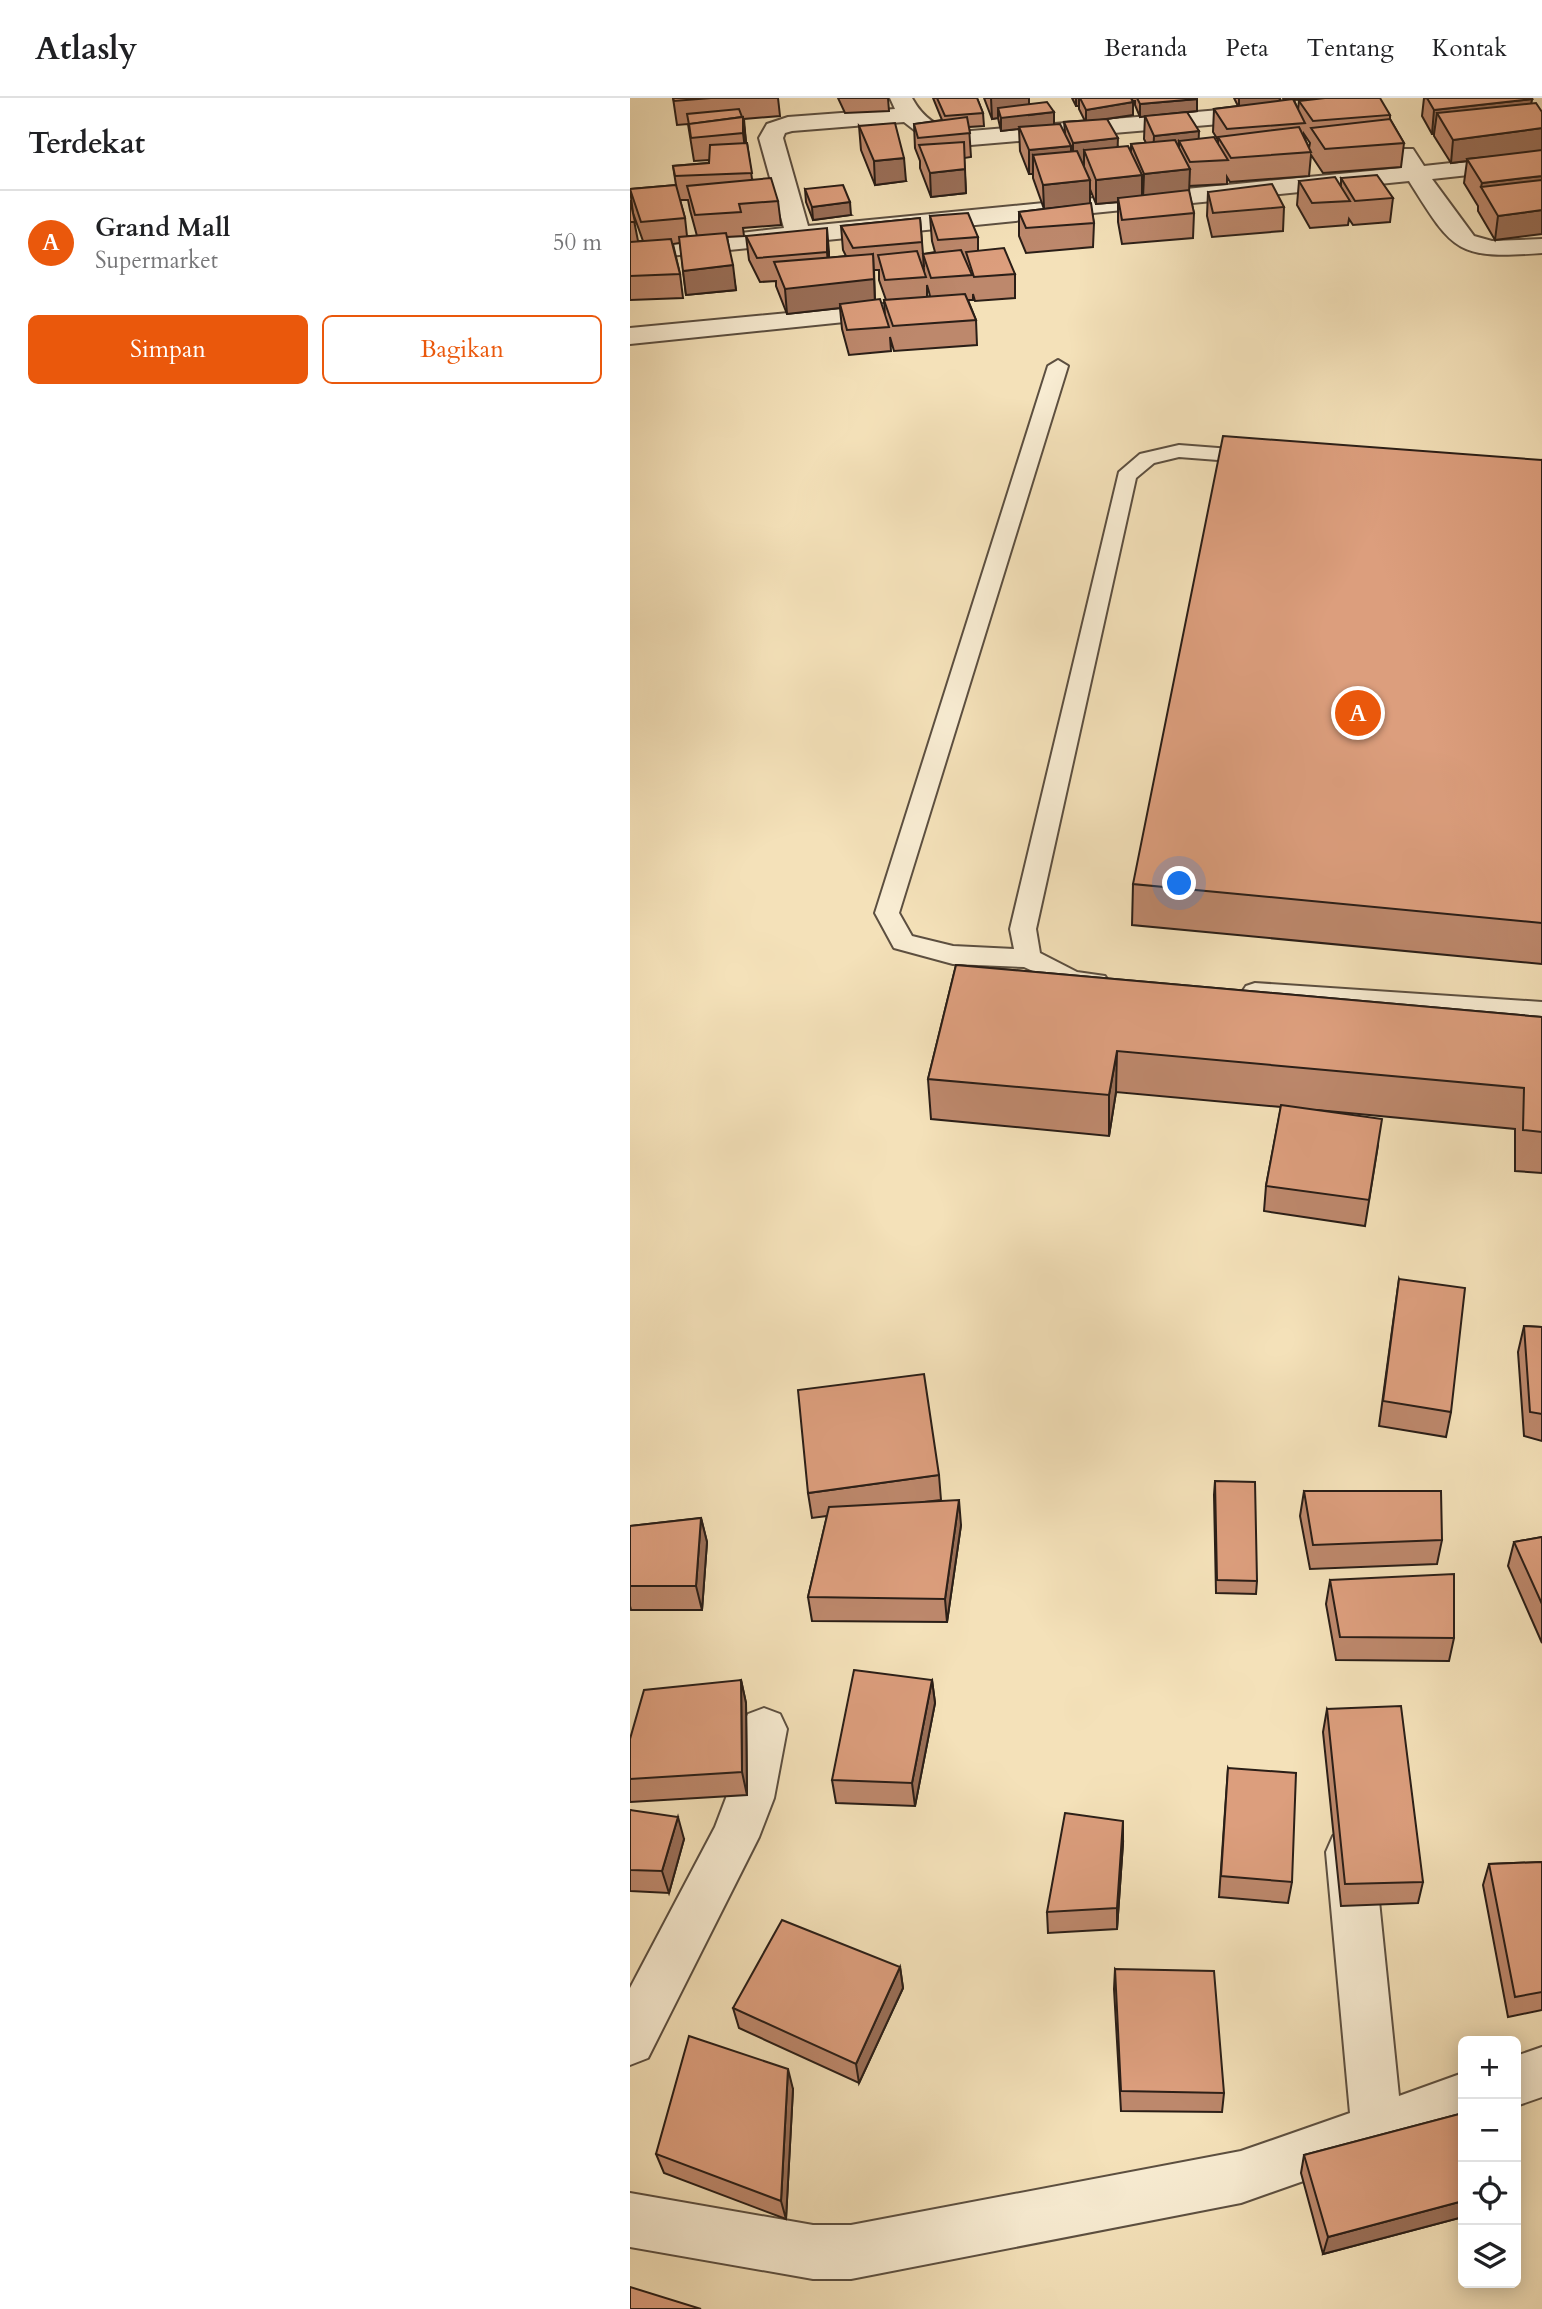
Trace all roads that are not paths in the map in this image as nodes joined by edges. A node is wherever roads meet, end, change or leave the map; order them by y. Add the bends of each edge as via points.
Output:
1 (905, 106) edge
2 (1223, 107) edge
3 (1289, 111) edge
4 (1393, 132) edge
5 (1542, 160) edge
6 (1416, 174) junction
7 (798, 233) junction
8 (1542, 246) edge
9 (630, 253) edge
10 (917, 309) edge
11 (630, 336) edge
12 (1058, 366) dead end
13 (1273, 458) edge
14 (1028, 958) junction
15 (1114, 983) edge
16 (1238, 991) edge
17 (1542, 1012) edge
18 (764, 1729) dead end
19 (1346, 1814) edge
20 (630, 2040) edge
21 (1542, 2072) edge
22 (1521, 2079) edge
23 (1458, 2101) edge
24 (1377, 2129) junction
25 (630, 2220) edge

1 - 2 street via 922,128 959,139 1077,119
1 - 7 street via 775,129 771,138
2 - 3 street
4 - 6 street
5 - 6 street
6 - 7 street
6 - 8 street via 1465,240 1486,247
7 - 9 street
10 - 11 street
12 - 14 lane via 887,913 903,942 953,955
13 - 14 lane via 1179,451 1147,458 1126,476 1023,929
14 - 15 lane via 1072,980
16 - 17 lane
18 - 20 street via 750,1798 735,1837
19 - 24 street
21 - 22 street
23 - 24 street
24 - 25 street via 1241,2177 852,2252 813,2252

